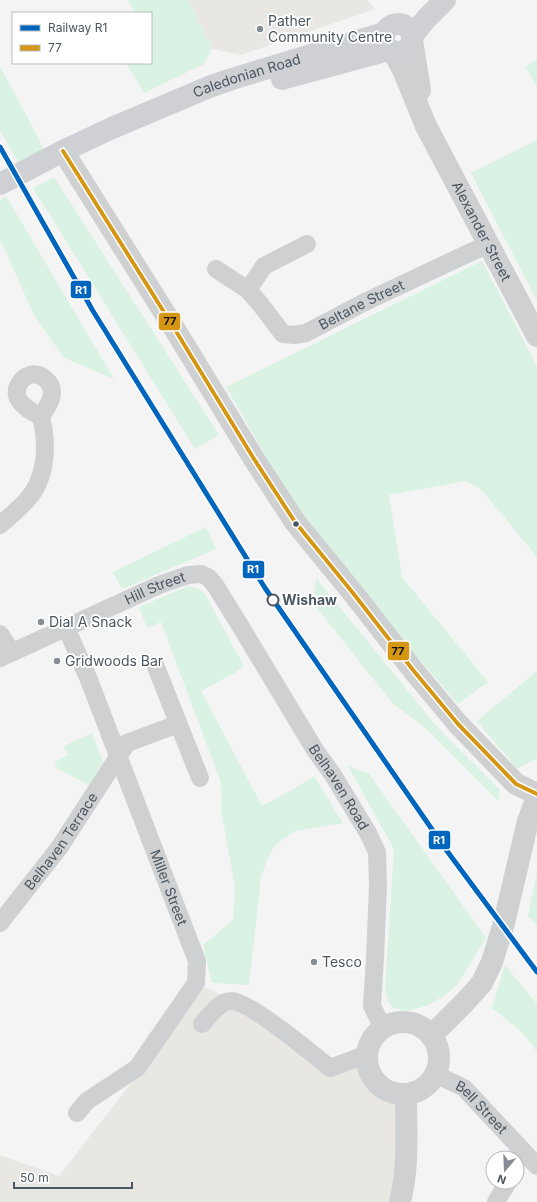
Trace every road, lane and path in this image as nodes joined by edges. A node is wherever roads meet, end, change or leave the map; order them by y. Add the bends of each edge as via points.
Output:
1 (427, 0) edge
2 (445, 0) edge
3 (398, 39) junction
4 (63, 151) junction
5 (0, 184) edge
6 (307, 244) dead end
7 (489, 244) junction
8 (216, 269) dead end
9 (248, 290) junction
10 (537, 336) edge
11 (41, 417) dead end
12 (0, 525) edge
13 (201, 574) joint
14 (66, 627) junction
15 (0, 634) edge
16 (6, 655) edge
17 (156, 667) dead end
18 (178, 724) junction
19 (118, 758) junction
20 (200, 778) dead end
21 (537, 796) edge
22 (0, 922) edge
23 (202, 1024) dead end
24 (383, 1028) junction
25 (431, 1036) junction
26 (368, 1054) junction
27 (435, 1074) junction
28 (406, 1094) junction
29 (77, 1113) dead end
30 (514, 1150) edge
31 (525, 1160) edge
32 (537, 1166) edge
33 (503, 1190) edge
34 (400, 1202) edge
35 (496, 1202) edge

1 - 3 main road, Caledonian Road
2 - 3 main road via 427,18
3 - 4 main road, Caledonian Road via 228,94 158,110
3 - 7 street, Alexander Street via 426,126
4 - 5 main road, Caledonian Road
4 - 21 street via 294,522 458,724 516,784
6 - 9 street via 264,266
7 - 9 street, Beltane Street via 365,302 306,333 283,334
7 - 10 street, Alexander Street
8 - 9 street, Beltane Street
11 - 12 street via 45,450 44,469 37,487 28,500
13 - 14 street, Hill Street via 188,575 159,585
13 - 24 street, Belhaven Road via 208,577 230,609 368,833 377,852 378,885 372,1006
14 - 16 street, Hill Street
14 - 19 street, Miller Street
15 - 16 street
17 - 18 street
18 - 19 street, Belhaven Terrace via 127,743
18 - 20 street
19 - 22 street, Belhaven Terrace via 59,848
19 - 29 street, Miller Street via 193,949 197,961 196,983 137,1068 87,1101
21 - 25 street via 528,821 492,962 482,983
23 - 26 street via 221,1004 230,1001 242,1003 330,1068
24 - 25 street via 404,1022 424,1028
24 - 26 street via 373,1039
25 - 27 street via 439,1054
26 - 28 street via 370,1072 381,1086
27 - 28 street via 426,1085
27 - 30 street, Bell Street via 464,1088
28 - 34 street via 404,1189
31 - 32 street, Bell Street
33 - 35 street

